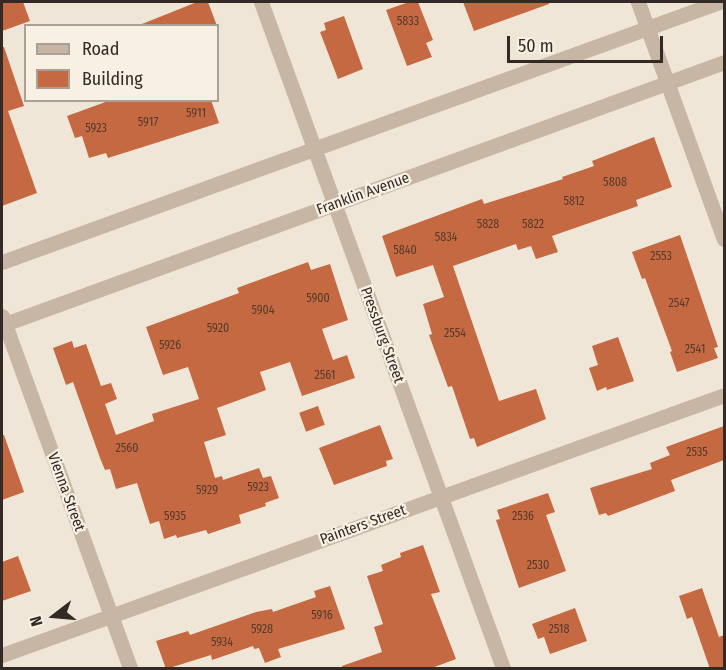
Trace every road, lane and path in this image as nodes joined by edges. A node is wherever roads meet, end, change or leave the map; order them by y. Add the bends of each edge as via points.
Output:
1 (261, 2) edge
2 (638, 2) edge
3 (719, 2) edge
4 (648, 27) junction
5 (724, 62) edge
6 (668, 83) junction
7 (314, 149) junction
8 (334, 204) junction
9 (724, 238) edge
10 (2, 262) edge
11 (3, 322) edge
12 (724, 395) edge
13 (441, 497) junction
14 (111, 616) junction
15 (2, 655) edge
16 (130, 669) edge
17 (503, 669) edge

1 - 7 street, Pressburg Street
2 - 4 street
3 - 4 street
4 - 6 street
4 - 7 street
5 - 6 street, Franklin Avenue
6 - 8 street, Franklin Avenue
6 - 9 street
7 - 8 street, Pressburg Street
7 - 10 street
8 - 11 street, Franklin Avenue
8 - 13 street, Pressburg Street
11 - 14 street, Vienna Street
12 - 13 street, Painters Street
13 - 14 street, Painters Street
13 - 17 street, Pressburg Street
14 - 15 street, Painters Street
14 - 16 street, Vienna Street

